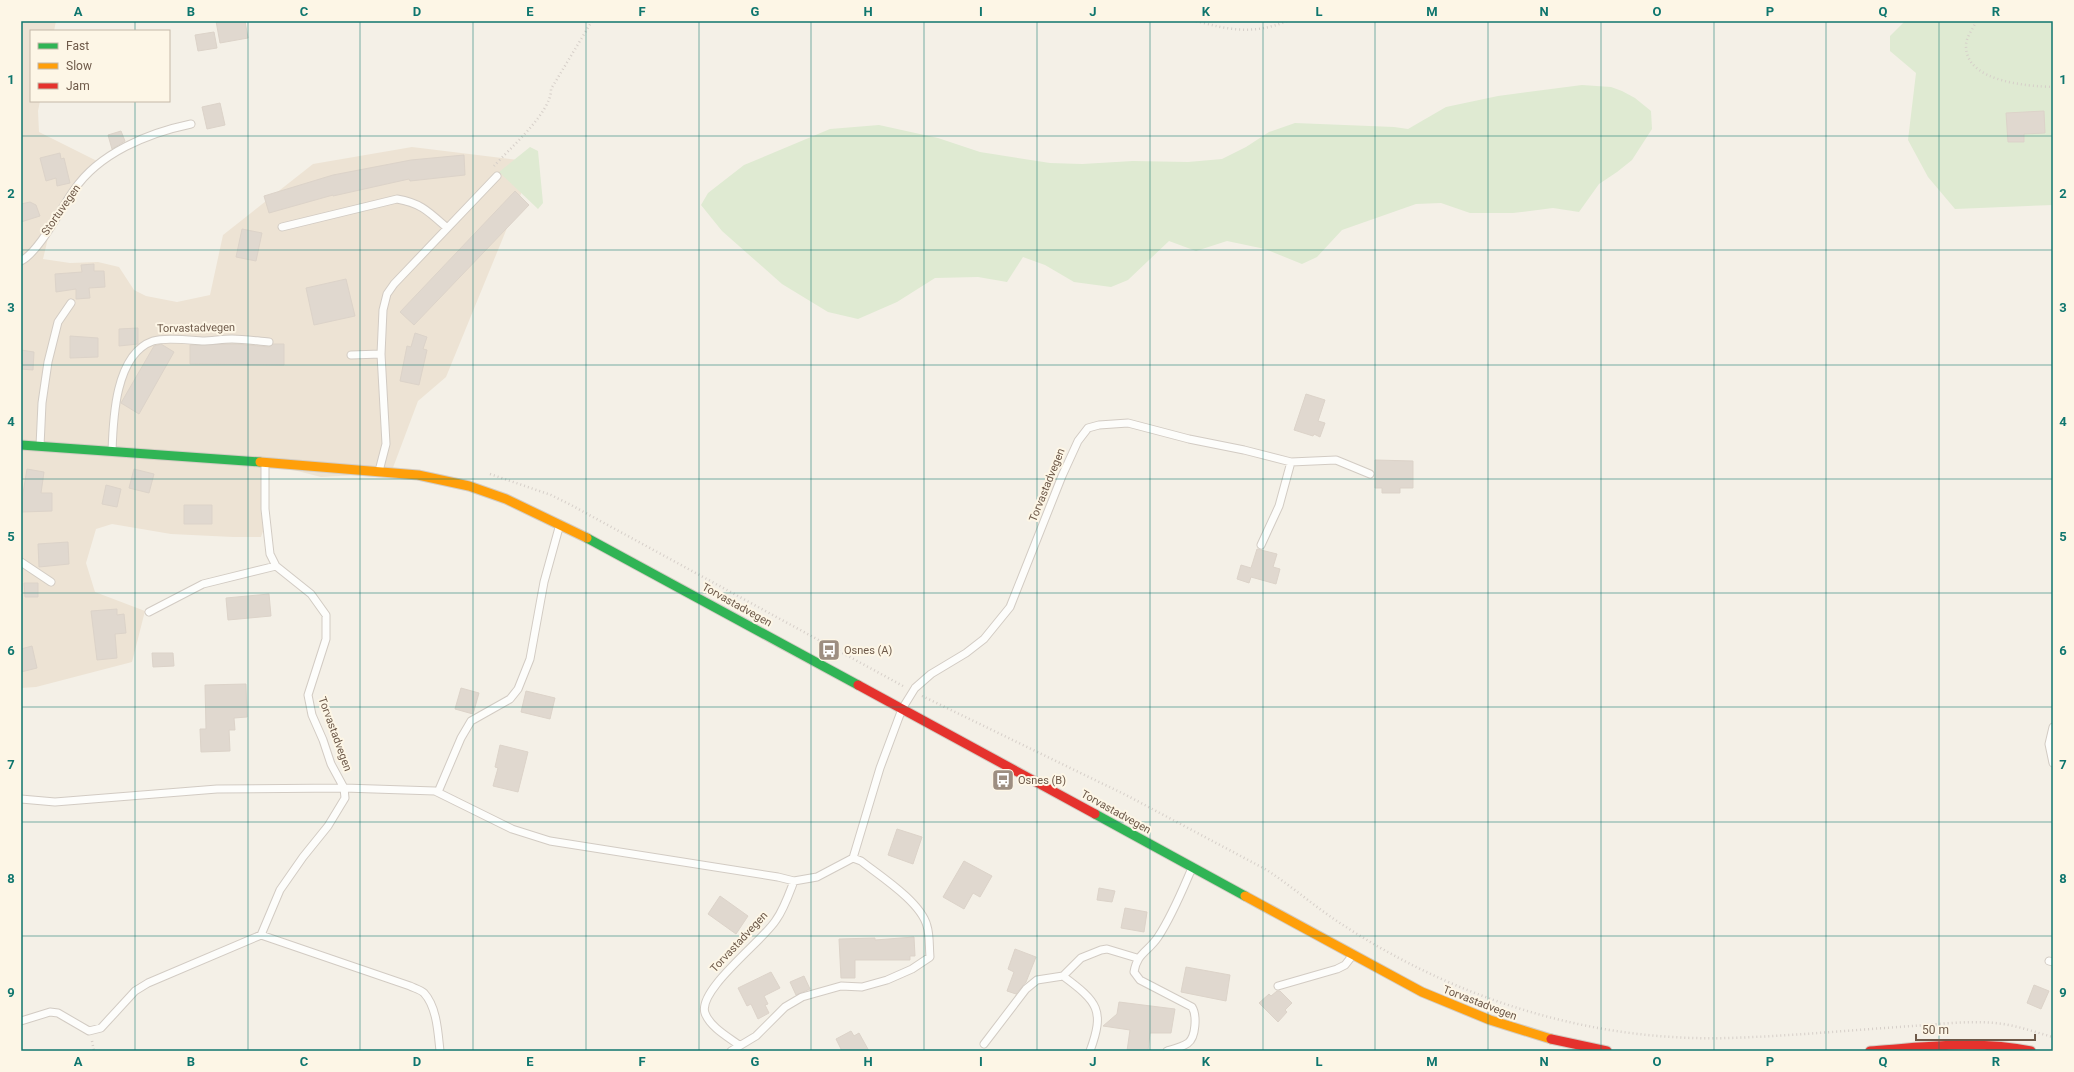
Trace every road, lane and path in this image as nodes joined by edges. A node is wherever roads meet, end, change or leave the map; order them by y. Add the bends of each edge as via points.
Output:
1 (592, 21) edge
2 (1196, 21) edge
3 (1287, 21) edge
4 (1976, 21) edge
5 (2053, 87) edge
6 (191, 124) dead end
7 (497, 176) joint
8 (282, 227) dead end
9 (447, 228) junction
10 (21, 261) edge
11 (71, 303) dead end
12 (269, 342) dead end
13 (381, 354) junction
14 (351, 355) dead end
15 (21, 445) edge
16 (40, 446) junction
17 (112, 452) junction
18 (265, 462) junction
19 (1291, 462) junction
20 (379, 471) junction
21 (485, 472) dead end
22 (1370, 474) dead end
23 (560, 524) junction
24 (1261, 545) dead end
25 (21, 562) edge
26 (276, 566) junction
27 (51, 582) dead end
28 (149, 612) dead end
29 (913, 691) junction
30 (902, 709) junction
31 (2053, 727) edge
32 (2053, 763) edge
33 (344, 788) junction
34 (438, 792) junction
35 (21, 799) edge
36 (853, 858) junction
37 (1192, 867) junction
38 (794, 881) junction
39 (260, 935) junction
40 (1352, 956) junction
41 (1137, 958) junction
42 (1064, 976) junction
43 (1278, 986) dead end
44 (21, 1021) edge
45 (2053, 1037) edge
46 (984, 1044) dead end
47 (738, 1045) junction
48 (440, 1051) edge
49 (731, 1051) edge
50 (1090, 1051) edge
51 (1167, 1051) edge
52 (1607, 1051) edge
53 (1870, 1051) edge
54 (2031, 1051) edge

1 - 7 path via 551,90 552,98 535,122 492,167
2 - 3 path via 1240,31
4 - 5 path via 1969,33 1966,47 1968,60 1972,65 1982,73 2014,83
6 - 10 lane, Stortuvegen via 144,140 104,159 74,189 34,249
7 - 9 lane
8 - 9 lane via 397,199 412,201
9 - 13 lane via 387,294 383,310
11 - 16 lane via 58,322 48,362 42,403
12 - 17 lane, Torvastadvegen via 233,339 154,340 143,347 129,362 120,383 114,412
13 - 14 lane
13 - 20 lane via 386,444
15 - 16 main road, Torvastadvegen
16 - 17 main road, Torvastadvegen
17 - 18 main road, Torvastadvegen
18 - 20 main road, Torvastadvegen
18 - 26 lane via 267,535 270,554
19 - 22 lane, Torvastadvegen via 1336,460
19 - 24 lane via 1279,506
19 - 29 lane, Torvastadvegen via 1189,440 1128,423 1088,428 1078,441 1062,476 1010,607 984,639 931,674
20 - 23 main road, Torvastadvegen via 418,475 469,486 506,499
21 - 29 path via 571,505
23 - 30 main road, Torvastadvegen
23 - 34 lane via 544,582 530,659 518,689 510,699 471,721
25 - 27 lane
26 - 28 lane via 203,584
26 - 33 lane, Torvastadvegen via 311,594 326,615 326,639 308,695 312,715 331,764
29 - 30 lane, Torvastadvegen
29 - 45 path via 1126,795 1265,869 1343,925 1416,966 1455,985 1516,1008 1598,1029 1666,1037 1732,1038 1966,1023 2008,1025
30 - 36 lane, Torvastadvegen via 880,768
30 - 37 main road, Torvastadvegen
31 - 32 lane via 2049,744
33 - 34 lane
33 - 35 lane, Torvastadvegen via 217,789 55,802
33 - 39 lane via 344,798 328,826 280,890
34 - 38 lane via 512,829 550,841
36 - 38 lane via 817,877
36 - 47 lane via 861,861 906,896 920,912 927,925 930,957 912,969 887,980 862,987 841,986 802,997 786,1007 756,1036
37 - 40 main road, Torvastadvegen
37 - 41 lane via 1157,938
38 - 47 lane, Torvastadvegen via 776,920 714,987 705,1002 705,1013 716,1027
39 - 44 lane via 148,983 135,991 101,1028 89,1031 58,1013 50,1012
39 - 48 lane via 424,993 436,1024
40 - 43 lane via 1345,965 1337,969
40 - 52 main road, Torvastadvegen via 1422,992 1482,1018 1546,1039
41 - 42 lane via 1107,949 1101,950 1081,958
41 - 51 lane via 1134,972 1140,980 1192,1008 1195,1015 1191,1040
42 - 46 lane via 1037,980 1026,989
42 - 50 lane via 1090,999 1098,1012 1099,1023
47 - 49 lane
53 - 54 main road via 1970,1046

